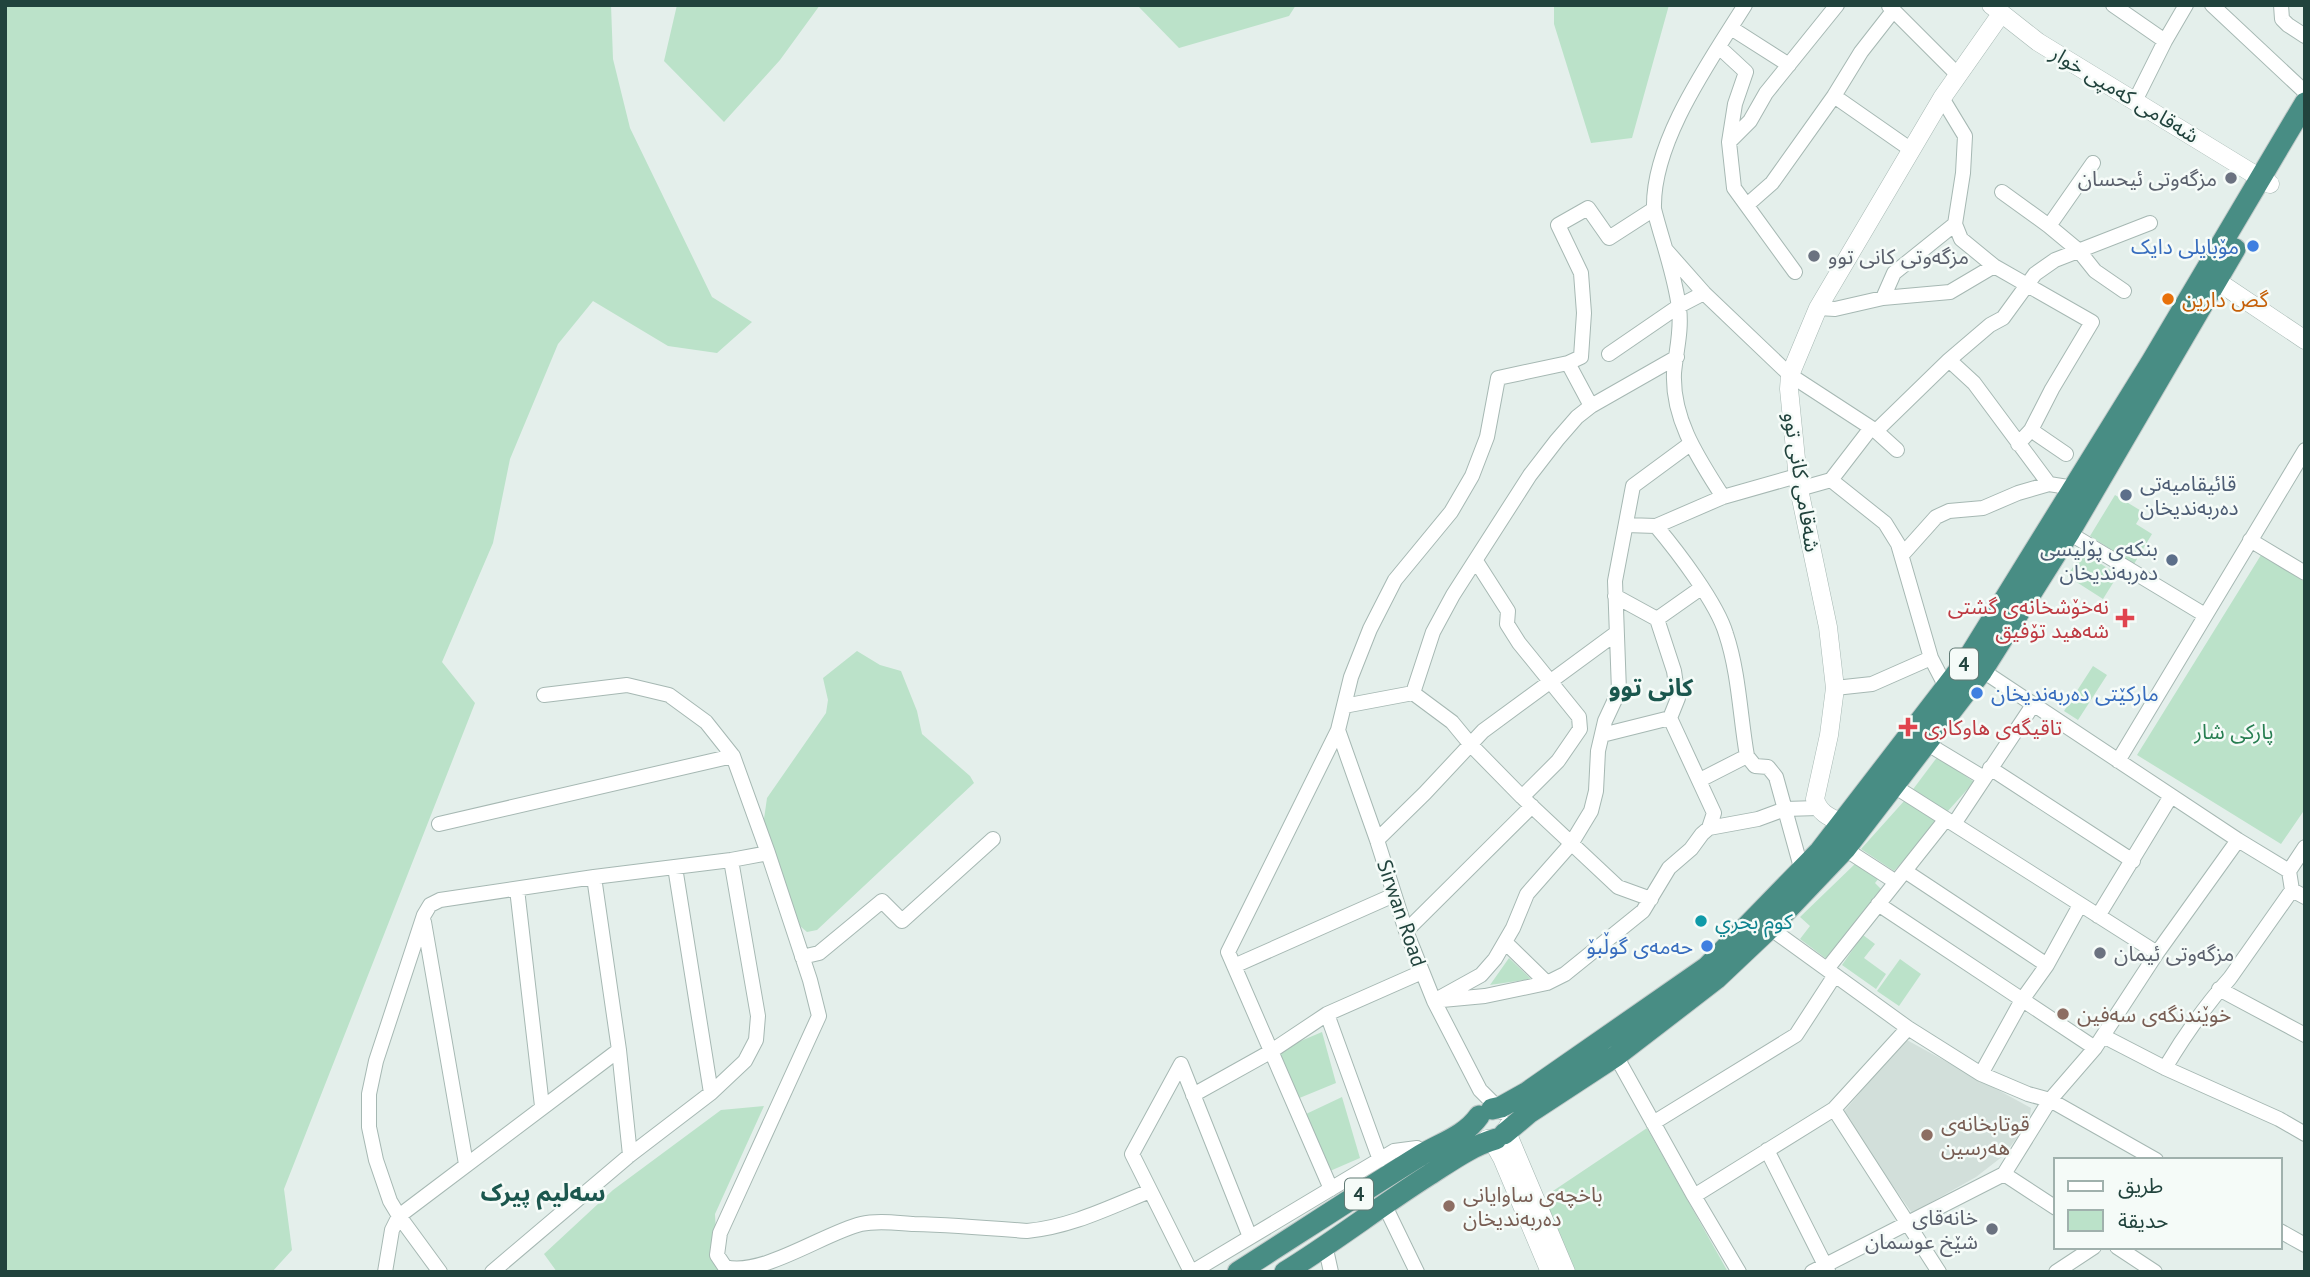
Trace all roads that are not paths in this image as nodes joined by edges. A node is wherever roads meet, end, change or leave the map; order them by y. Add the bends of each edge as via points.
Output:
1 (1745, 5) edge
2 (1837, 5) edge
3 (2113, 5) edge
4 (2186, 5) edge
5 (2212, 5) edge
6 (2281, 5) edge
7 (1891, 8) edge
8 (1996, 10) edge
9 (1731, 28) junction
10 (2305, 36) edge
11 (2165, 41) junction
12 (1719, 47) junction
13 (1789, 65) junction
14 (1957, 74) junction
15 (2305, 92) edge
16 (1834, 96) junction
17 (1942, 98) junction
18 (2135, 101) junction
19 (2305, 103) edge
20 (2305, 121) edge
21 (1729, 142) junction
22 (1910, 149) junction
23 (2093, 163) dead end
24 (2266, 181) junction
25 (2002, 192) dead end
26 (1747, 205) junction
27 (1654, 209) junction
28 (1955, 223) junction
29 (2150, 223) dead end
30 (2049, 226) junction
31 (1665, 249) junction
32 (2079, 251) junction
33 (1994, 266) junction
34 (1795, 272) dead end
35 (2217, 281) junction
36 (2027, 283) junction
37 (2124, 291) dead end
38 (1704, 293) junction
39 (1883, 298) junction
40 (1679, 306) junction
41 (1818, 308) junction
42 (2303, 336) edge
43 (1609, 354) dead end
44 (1676, 358) junction
45 (1949, 360) junction
46 (1569, 363) junction
47 (1790, 375) junction
48 (1591, 406) junction
49 (1873, 430) junction
50 (2031, 430) junction
51 (1690, 443) junction
52 (2018, 444) junction
53 (1897, 450) dead end
54 (2305, 450) edge
55 (2066, 454) dead end
56 (1831, 480) junction
57 (1798, 482) junction
58 (2049, 484) junction
59 (2074, 488) junction
60 (1723, 496) junction
61 (1626, 525) junction
62 (1656, 526) junction
63 (2068, 533) junction
64 (2250, 540) junction
65 (1902, 555) junction
66 (1476, 561) junction
67 (2305, 573) edge
68 (1701, 588) junction
69 (1615, 596) junction
70 (2205, 615) junction
71 (1657, 619) junction
72 (1615, 634) junction
73 (1931, 658) junction
74 (1975, 665) junction
75 (1549, 681) junction
76 (1946, 687) junction
77 (1835, 688) junction
78 (1413, 693) junction
79 (544, 695) dead end
80 (2033, 705) junction
81 (1344, 706) junction
82 (1670, 718) junction
83 (1338, 730) junction
84 (1602, 735) junction
85 (1926, 743) junction
86 (1471, 745) junction
87 (733, 756) junction
88 (1747, 756) junction
89 (2118, 761) junction
90 (1987, 773) junction
91 (1700, 780) junction
92 (1894, 786) junction
93 (2171, 796) junction
94 (1527, 801) junction
95 (1818, 808) junction
96 (1785, 809) junction
97 (1950, 822) junction
98 (1842, 823) junction
99 (439, 824) dead end
100 (1709, 828) junction
101 (993, 839) dead end
102 (1377, 840) junction
103 (2238, 840) junction
104 (1571, 844) junction
105 (2305, 847) edge
106 (1845, 849) junction
107 (768, 853) junction
108 (731, 860) junction
109 (2133, 861) junction
110 (674, 867) junction
111 (1802, 872) junction
112 (2289, 872) junction
113 (1900, 876) junction
114 (594, 877) junction
115 (517, 889) junction
116 (2298, 894) edge
117 (1394, 895) junction
118 (1651, 899) junction
119 (1878, 904) junction
120 (2080, 905) junction
121 (2098, 916) junction
122 (423, 920) junction
123 (1770, 928) junction
124 (1406, 931) junction
125 (1505, 942) junction
126 (2157, 953) junction
127 (802, 957) junction
128 (2047, 965) junction
129 (1234, 966) junction
130 (1422, 972) junction
131 (1831, 972) junction
132 (1547, 983) junction
133 (2219, 989) junction
134 (2022, 1000) junction
135 (1434, 1001) junction
136 (1327, 1014) junction
137 (1908, 1028) junction
138 (2305, 1035) edge
139 (2099, 1042) junction
140 (619, 1050) junction
141 (1270, 1052) junction
142 (1616, 1056) junction
143 (2165, 1068) junction
144 (1981, 1073) junction
145 (711, 1093) junction
146 (1193, 1095) junction
147 (2050, 1100) junction
148 (542, 1106) junction
149 (1834, 1109) junction
150 (1495, 1124) junction
151 (1653, 1124) junction
152 (2305, 1134) edge
153 (1768, 1150) junction
154 (1424, 1153) junction
155 (630, 1155) junction
156 (2152, 1158) edge
157 (1380, 1160) junction
158 (466, 1164) junction
159 (2004, 1174) junction
160 (1331, 1189) junction
161 (1150, 1191) junction
162 (1694, 1196) junction
163 (1384, 1204) junction
164 (2054, 1207) edge
165 (399, 1216) junction
166 (1909, 1224) junction
167 (2282, 1232) edge
168 (1250, 1237) junction
169 (1325, 1245) junction
170 (2305, 1245) edge
171 (2092, 1249) edge
172 (2120, 1249) edge
173 (1310, 1265) edge
174 (1822, 1270) edge
175 (385, 1272) edge
176 (440, 1272) edge
177 (492, 1272) edge
178 (1191, 1272) edge
179 (1238, 1272) edge
180 (1285, 1272) edge
181 (1331, 1272) edge
182 (1417, 1272) edge
183 (1550, 1272) edge
184 (1566, 1272) edge
185 (1740, 1272) edge
186 (1939, 1272) edge
187 (2056, 1272) edge
188 (2155, 1272) edge

1 - 9 street
2 - 13 street
3 - 11 street
4 - 11 street
5 - 15 street
6 - 10 street via 2282,19
7 - 14 street
7 - 16 street
8 - 14 street, شەقامی کانی توو
8 - 18 street, شەقامی کەمپی خوار via 2038,42
9 - 12 street
9 - 13 street
11 - 18 street
12 - 21 street via 1746,72
12 - 27 street via 1661,158
13 - 21 street via 1750,121
14 - 17 street, شەقامی کانی توو
16 - 22 street
16 - 26 street via 1773,183
17 - 22 street, شەقامی کانی توو
17 - 28 street via 1965,136
18 - 24 street, شەقامی کەمپی خوار
19 - 24 highway, 4
20 - 24 highway, 4
21 - 26 street via 1734,188
22 - 41 street, شەقامی کانی توو
23 - 30 street
24 - 35 highway, 4
24 - 59 highway, 4
25 - 30 street
26 - 34 street
27 - 31 street
27 - 46 street via 1609,238 1588,208 1558,225 1581,273 1581,358
28 - 33 street via 1961,239
28 - 39 street via 1894,273
29 - 32 street
30 - 32 street
31 - 38 street
31 - 40 street
32 - 36 street via 2055,260
32 - 37 street via 2095,271
33 - 36 street
33 - 39 street via 1950,292
35 - 42 street
35 - 63 highway, 4
36 - 45 street via 2003,318
36 - 50 street via 2092,322
38 - 40 street
38 - 47 street
39 - 41 street via 1835,309
40 - 43 street
40 - 44 street
41 - 47 street, شەقامی کانی توو
44 - 48 street
44 - 51 street via 1674,387
45 - 49 street
45 - 52 street via 1974,383
46 - 48 street
46 - 81 street via 1498,378 1487,438 1472,476 1451,512 1395,580 1370,629
47 - 49 street
47 - 57 street, شەقامی کانی توو
48 - 66 street via 1556,440
49 - 53 street
49 - 56 street
50 - 52 street
50 - 55 street
51 - 60 street
51 - 61 street via 1633,486
52 - 58 street
54 - 64 street
56 - 57 street
56 - 65 street via 1885,523
57 - 60 street
57 - 77 street, شەقامی کانی توو via 1828,626
58 - 59 street
58 - 65 street via 1983,508 1936,517
59 - 74 highway, 4
60 - 62 street
61 - 62 street
61 - 69 street
62 - 68 street
63 - 70 street
63 - 74 highway, 4
64 - 67 street
64 - 70 street
65 - 73 street
66 - 75 street via 1508,611 1507,624
66 - 78 street via 1433,632
68 - 71 street
68 - 88 street via 1726,631
69 - 71 street
69 - 72 street
70 - 89 street
71 - 82 street via 1678,698
72 - 75 street
72 - 84 street via 1619,691
73 - 76 street
73 - 77 street via 1872,684
74 - 76 highway, 4
74 - 80 street
74 - 85 highway, 4
75 - 86 street
75 - 94 street via 1579,717 1580,729
76 - 98 highway, 4
77 - 95 street, شەقامی کانی توو via 1815,799
78 - 81 street
78 - 86 street via 1452,722
79 - 87 street via 627,685 669,695 706,722
80 - 89 street
80 - 90 street
81 - 83 street
82 - 84 street
82 - 91 street
83 - 102 street, Sirwan Road
83 - 129 street via 1228,952
84 - 104 street via 1591,811
85 - 90 street
85 - 92 highway, 4
86 - 94 street
86 - 102 street
87 - 99 street
87 - 107 street
88 - 91 street
88 - 96 street via 1776,777
89 - 93 street
90 - 97 street
90 - 109 street
91 - 100 street via 1714,813
92 - 97 street
92 - 106 highway, 4
93 - 103 street
93 - 109 street
94 - 104 street
94 - 124 street
95 - 96 street
95 - 98 street
96 - 100 street
96 - 111 street
97 - 113 street
97 - 120 street
98 - 111 highway, 4
100 - 118 street via 1669,868
101 - 127 street via 902,921 882,901 819,953
102 - 117 street, Sirwan Road
103 - 112 street
103 - 126 street
104 - 118 street via 1618,887
104 - 125 street via 1527,894
105 - 112 street
106 - 113 street
106 - 123 highway, 4
107 - 108 street
107 - 127 street
108 - 110 street
108 - 145 street via 758,1024 745,1061
109 - 121 street
110 - 114 street
110 - 145 street
111 - 150 highway, 4 via 1707,967 1527,1093
112 - 116 street
113 - 119 street
113 - 128 street
114 - 115 street
114 - 140 street
115 - 122 street via 440,900 430,905
115 - 148 street
116 - 133 street
117 - 124 street, Sirwan Road
117 - 129 street
118 - 132 street via 1643,911 1565,974
119 - 131 street
119 - 134 street
120 - 121 street
120 - 128 street
121 - 126 street
122 - 158 street
122 - 165 street via 369,1094 372,1144
123 - 131 street
123 - 142 highway, 4 via 1716,979
124 - 130 street, Sirwan Road
125 - 132 street
125 - 135 street via 1481,975
126 - 139 street
127 - 161 street via 819,1016 720,1233 717,1255 725,1267 736,1270 764,1265 863,1223 1027,1231 1064,1226
128 - 134 street
129 - 141 street
130 - 135 street, Sirwan Road
130 - 136 street
131 - 137 street
131 - 151 street via 1796,1035
132 - 135 street
133 - 138 street
133 - 143 street
134 - 139 street
134 - 144 street
135 - 150 street, Sirwan Road
136 - 141 street
136 - 157 street
137 - 144 street
137 - 149 street
139 - 143 street
139 - 147 street
140 - 148 street
140 - 155 street
141 - 146 street
141 - 160 street
142 - 150 highway, 4 via 1529,1113
142 - 151 street
143 - 152 street
144 - 147 street
145 - 155 street
146 - 161 street via 1181,1064 1132,1154
146 - 168 street
147 - 156 street
147 - 159 street
148 - 158 street
149 - 153 street
149 - 166 street
150 - 154 highway, 4 via 1473,1125
150 - 163 highway, 4 via 1465,1152
150 - 183 street via 1494,1144
150 - 184 street via 1514,1150
151 - 162 street
153 - 162 street
153 - 174 street
154 - 157 street via 1417,1148 1401,1149
154 - 179 highway, 4
155 - 177 street
157 - 160 street
158 - 165 street
159 - 164 street
159 - 166 street
160 - 168 street
161 - 178 street
162 - 185 street
163 - 169 highway, 4
163 - 182 street
165 - 175 street
165 - 176 street
166 - 174 street
166 - 186 street
167 - 170 street
168 - 178 street
169 - 173 highway, 4
169 - 181 street
171 - 187 street
172 - 188 street
173 - 180 highway, 4

